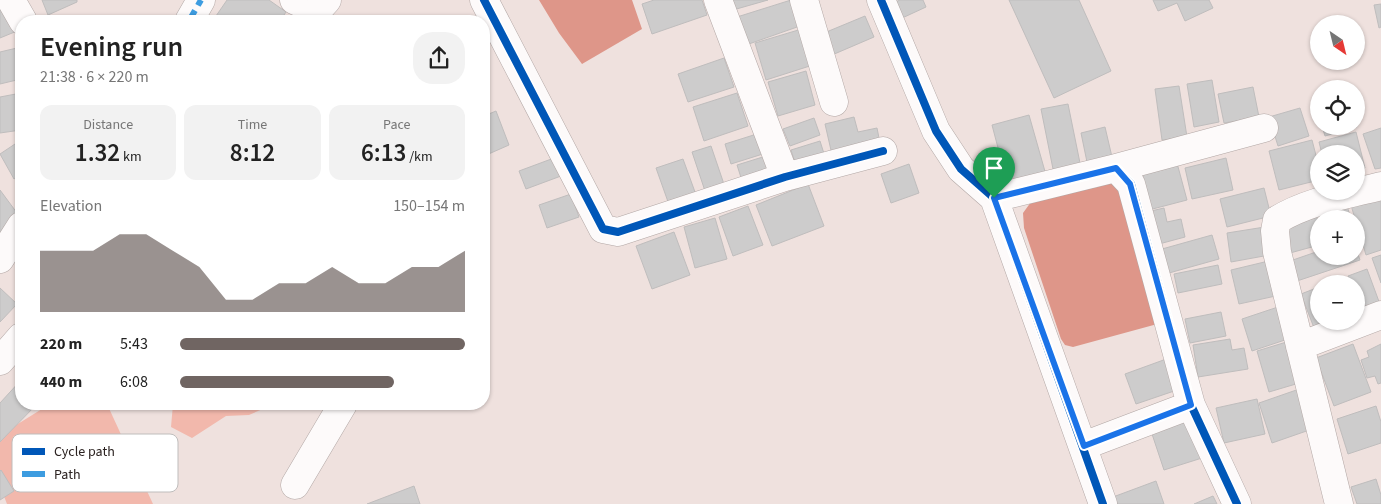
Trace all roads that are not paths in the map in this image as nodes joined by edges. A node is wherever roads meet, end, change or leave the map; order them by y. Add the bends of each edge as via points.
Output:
1 (11, 0) edge
2 (201, 0) edge
3 (484, 0) edge
4 (718, 0) edge
5 (804, 0) edge
6 (881, 0) edge
7 (20, 15) edge
8 (192, 15) edge
9 (834, 102) dead end
10 (1264, 128) dead end
11 (882, 151) dead end
12 (1116, 168) junction
13 (785, 177) junction
14 (1381, 186) edge
15 (994, 198) junction
16 (15, 235) edge
17 (0, 257) edge
18 (1381, 315) edge
19 (15, 344) edge
20 (1300, 346) junction
21 (0, 361) edge
22 (1191, 405) junction
23 (340, 410) edge
24 (1084, 446) junction
25 (296, 485) dead end
26 (1103, 504) edge
27 (1237, 504) edge
28 (1339, 504) edge

1 - 7 street
2 - 8 street
3 - 13 street via 603,229 618,232
4 - 13 street
5 - 9 street
6 - 15 street via 936,130 961,169
10 - 12 street
11 - 13 street
12 - 15 street
12 - 22 street via 1130,184
14 - 20 street via 1312,204 1276,220 1277,252
15 - 24 street
16 - 17 street
18 - 20 street
19 - 21 street
20 - 28 street
22 - 24 street
22 - 27 street
23 - 25 street
24 - 26 street

